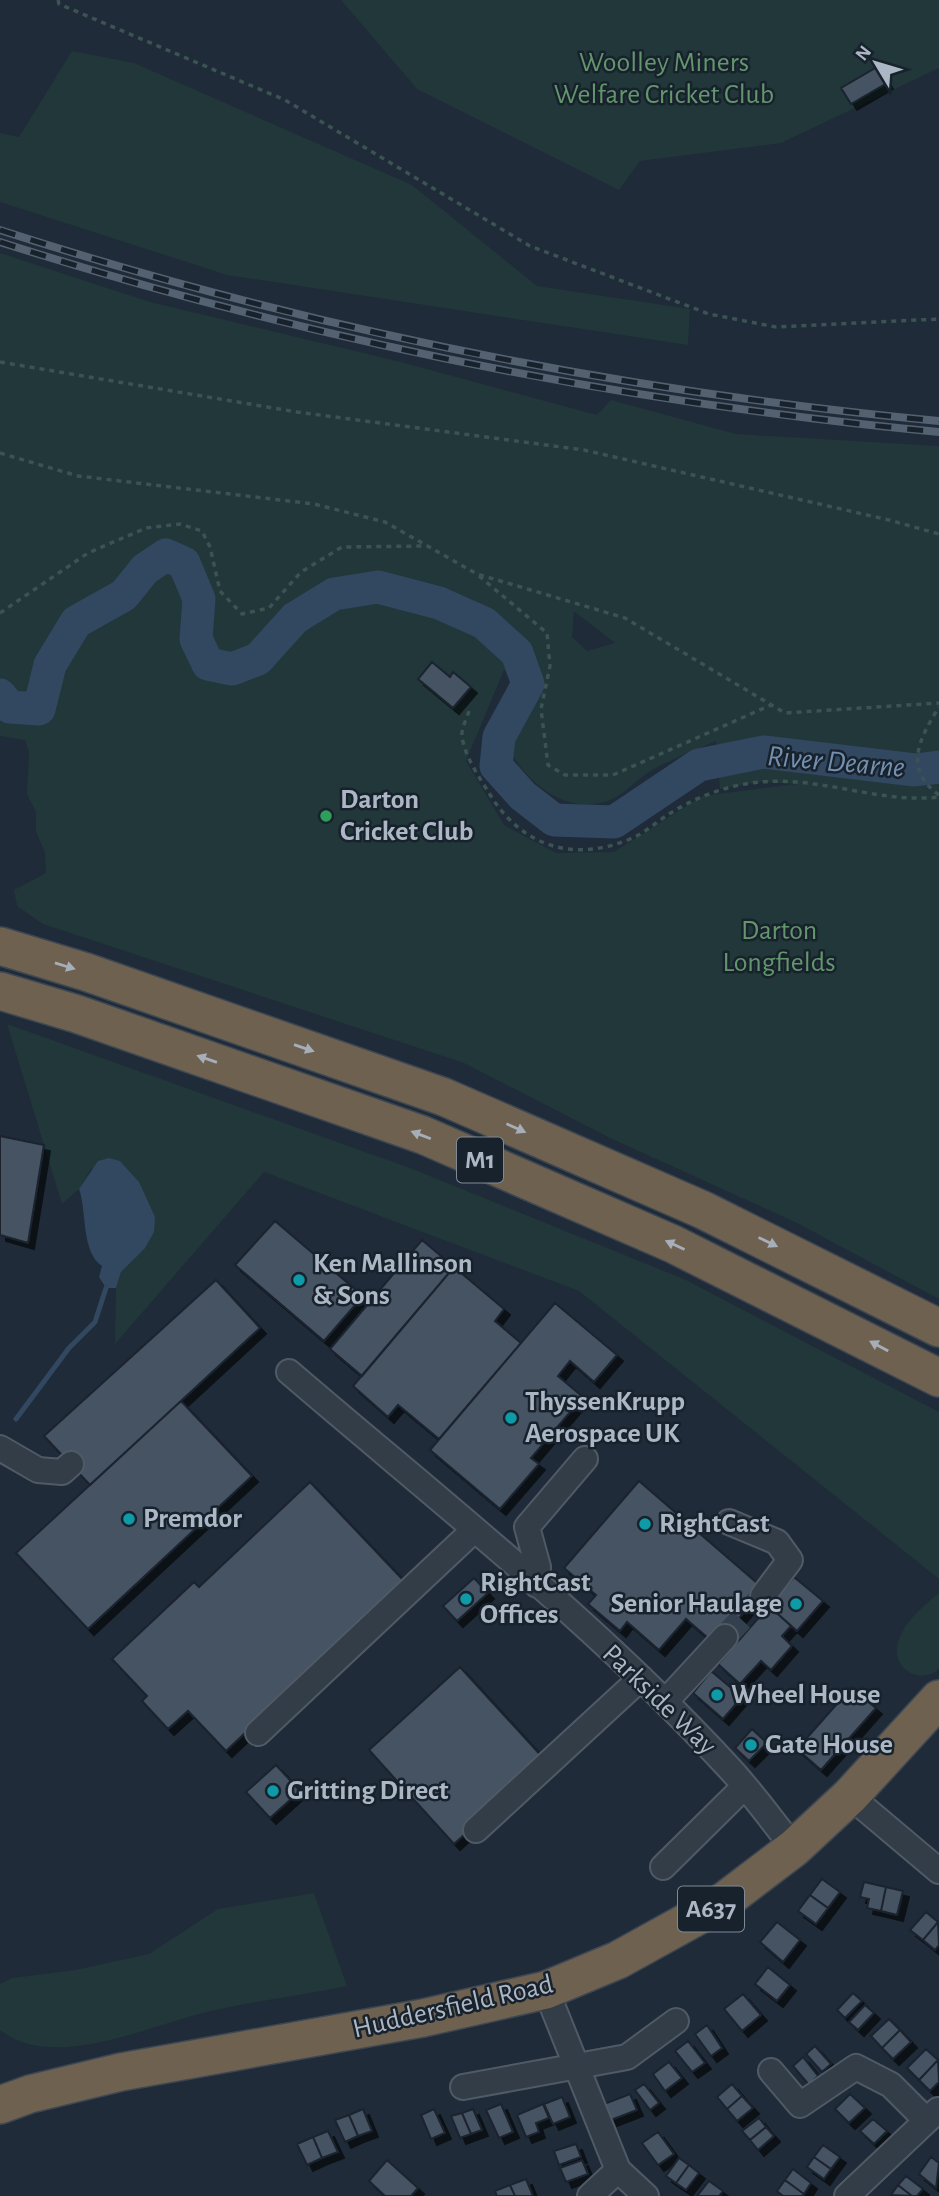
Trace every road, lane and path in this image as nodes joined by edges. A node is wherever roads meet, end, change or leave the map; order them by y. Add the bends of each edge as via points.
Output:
1 (58, 0) edge
2 (939, 319) edge
3 (0, 362) edge
4 (0, 453) edge
5 (939, 534) edge
6 (428, 546) junction
7 (477, 574) junction
8 (0, 613) edge
9 (771, 705) junction
10 (939, 705) edge
11 (469, 711) dead end
12 (939, 796) edge
13 (0, 946) edge
14 (0, 992) edge
15 (939, 1328) edge
16 (289, 1372) dead end
17 (939, 1378) edge
18 (0, 1448) edge
19 (585, 1459) dead end
20 (71, 1464) dead end
21 (729, 1522) dead end
22 (474, 1530) junction
23 (537, 1585) junction
24 (763, 1596) tunnel mouth
25 (725, 1637) tunnel mouth
26 (641, 1678) junction
27 (939, 1699) edge
28 (665, 1702) junction
29 (258, 1733) dead end
30 (744, 1787) junction
31 (850, 1797) junction
32 (477, 1830) dead end
33 (794, 1848) junction
34 (663, 1867) dead end
35 (939, 1871) edge
36 (546, 1990) junction
37 (676, 2021) dead end
38 (575, 2067) junction
39 (771, 2071) dead end
40 (463, 2087) dead end
41 (0, 2105) edge
42 (932, 2115) edge
43 (618, 2170) junction
44 (590, 2196) edge
45 (646, 2196) edge
46 (846, 2196) edge

1 - 2 path via 285,100 530,246 709,314 776,327
3 - 5 path via 297,412 584,450
4 - 6 path via 78,477 314,504 385,522
6 - 7 path
6 - 8 path via 342,547 301,572 270,608 242,614 220,591 202,531 180,524 146,528 88,553
7 - 9 path via 625,618
7 - 9 path via 547,633 550,666 541,709 548,765 565,775 613,775
9 - 10 path via 785,712
10 - 12 path via 916,757 923,784
11 - 12 path via 461,735 481,782 499,810 524,834 554,849 605,847 632,839 720,789 761,782 841,786 912,800
13 -> 15 highway, M1 via 444,1097 703,1210
17 -> 14 highway, M1 via 673,1244 422,1135 78,1014
16 - 22 street, Parkside Way
18 - 20 street via 38,1470 62,1472
19 - 23 street via 527,1527 538,1567
21 - 24 street via 778,1542 790,1560
22 - 23 street, Parkside Way
22 - 29 street
23 - 26 street, Parkside Way
25 - 28 street
26 - 28 street, Parkside Way
26 - 32 street
27 - 31 highway, Huddersfield Road / A637
28 - 30 street, Parkside Way
30 - 33 street, Parkside Way
30 - 34 street
31 - 33 highway, Huddersfield Road / A637
31 - 35 street
33 - 36 highway, Huddersfield Road / A637 via 723,1902 618,1959
36 - 38 street
36 - 41 highway, Huddersfield Road / A637 via 423,2018 121,2072
37 - 38 street via 627,2057
38 - 40 street
38 - 43 street
39 - 42 street via 800,2105 856,2067
42 - 46 street
43 - 44 street
43 - 45 street

